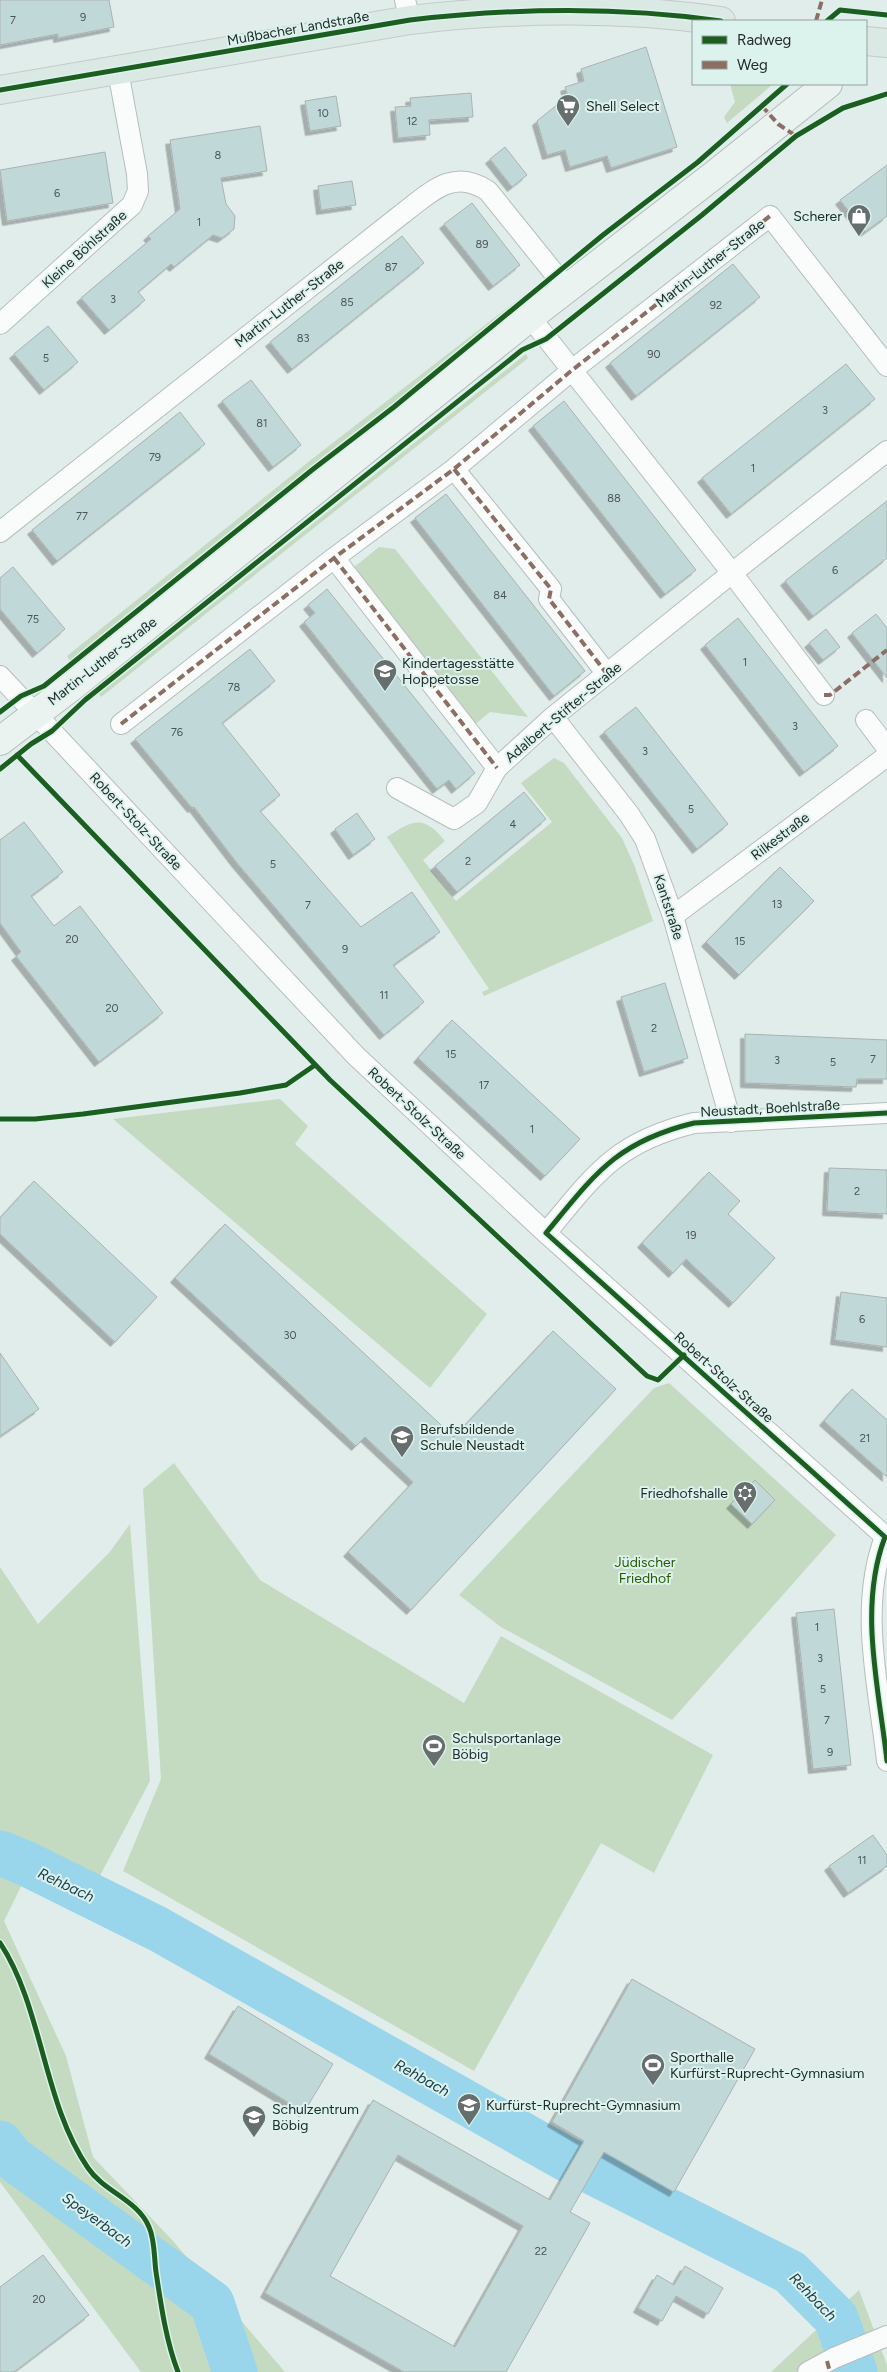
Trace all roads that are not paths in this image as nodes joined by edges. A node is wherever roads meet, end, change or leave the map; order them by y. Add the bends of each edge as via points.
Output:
1 (408, 10) edge
2 (711, 20) edge
3 (867, 41) edge
4 (887, 43) edge
5 (118, 71) junction
6 (827, 85) edge
7 (0, 90) edge
8 (566, 289) junction
9 (530, 317) junction
10 (0, 324) edge
11 (887, 366) edge
12 (571, 371) junction
13 (887, 451) edge
14 (454, 469) junction
15 (0, 532) edge
16 (334, 558) junction
17 (732, 573) junction
18 (607, 674) junction
19 (0, 676) edge
20 (824, 695) dead end
21 (35, 713) junction
22 (553, 718) junction
23 (866, 720) dead end
24 (121, 724) dead end
25 (0, 741) edge
26 (887, 748) edge
27 (887, 756) edge
28 (497, 768) junction
29 (398, 788) dead end
30 (673, 916) junction
31 (887, 1112) edge
32 (731, 1122) junction
33 (546, 1233) junction
34 (886, 1538) edge
35 (887, 1761) edge
36 (879, 2339) edge
37 (808, 2372) edge

1 - 2 main road, Mußbacher Landstraße via 464,14 612,10
1 - 5 main road, Mußbacher Landstraße
3 - 4 main road
5 - 7 main road, Mußbacher Landstraße
5 - 10 street, Kleine Böhlstraße via 137,174 138,191 132,206
6 - 8 street, Martin-Luther-Straße
8 - 9 street, Martin-Luther-Straße
8 - 15 street, Martin-Luther-Straße via 488,191 466,180 453,181 436,189 402,214
9 - 12 street
9 - 21 street, Martin-Luther-Straße
11 - 12 street, Martin-Luther-Straße via 770,216
12 - 14 street, Martin-Luther-Straße
12 - 17 street
13 - 17 street, Adalbert-Stifter-Straße
14 - 16 street, Martin-Luther-Straße
14 - 18 street via 550,589 549,600
16 - 24 street, Martin-Luther-Straße
16 - 28 street
17 - 18 street, Adalbert-Stifter-Straße
17 - 20 street
18 - 22 street, Adalbert-Stifter-Straße
19 - 21 street, Robert-Stolz-Straße
21 - 25 street, Martin-Luther-Straße
21 - 33 street, Robert-Stolz-Straße via 341,1042
22 - 28 street, Adalbert-Stifter-Straße
22 - 30 street, Kantstraße via 629,814 645,840
23 - 26 street
27 - 30 street, Rilkestraße
28 - 29 street, Adalbert-Stifter-Straße via 477,803 454,818
30 - 32 street, Kantstraße
31 - 32 street, Neustadt, Boehlstraße
32 - 33 street, Neustadt, Boehlstraße via 694,1123 640,1141 594,1175
33 - 34 street, Robert-Stolz-Straße
34 - 35 street via 874,1572 871,1619
36 - 37 street

